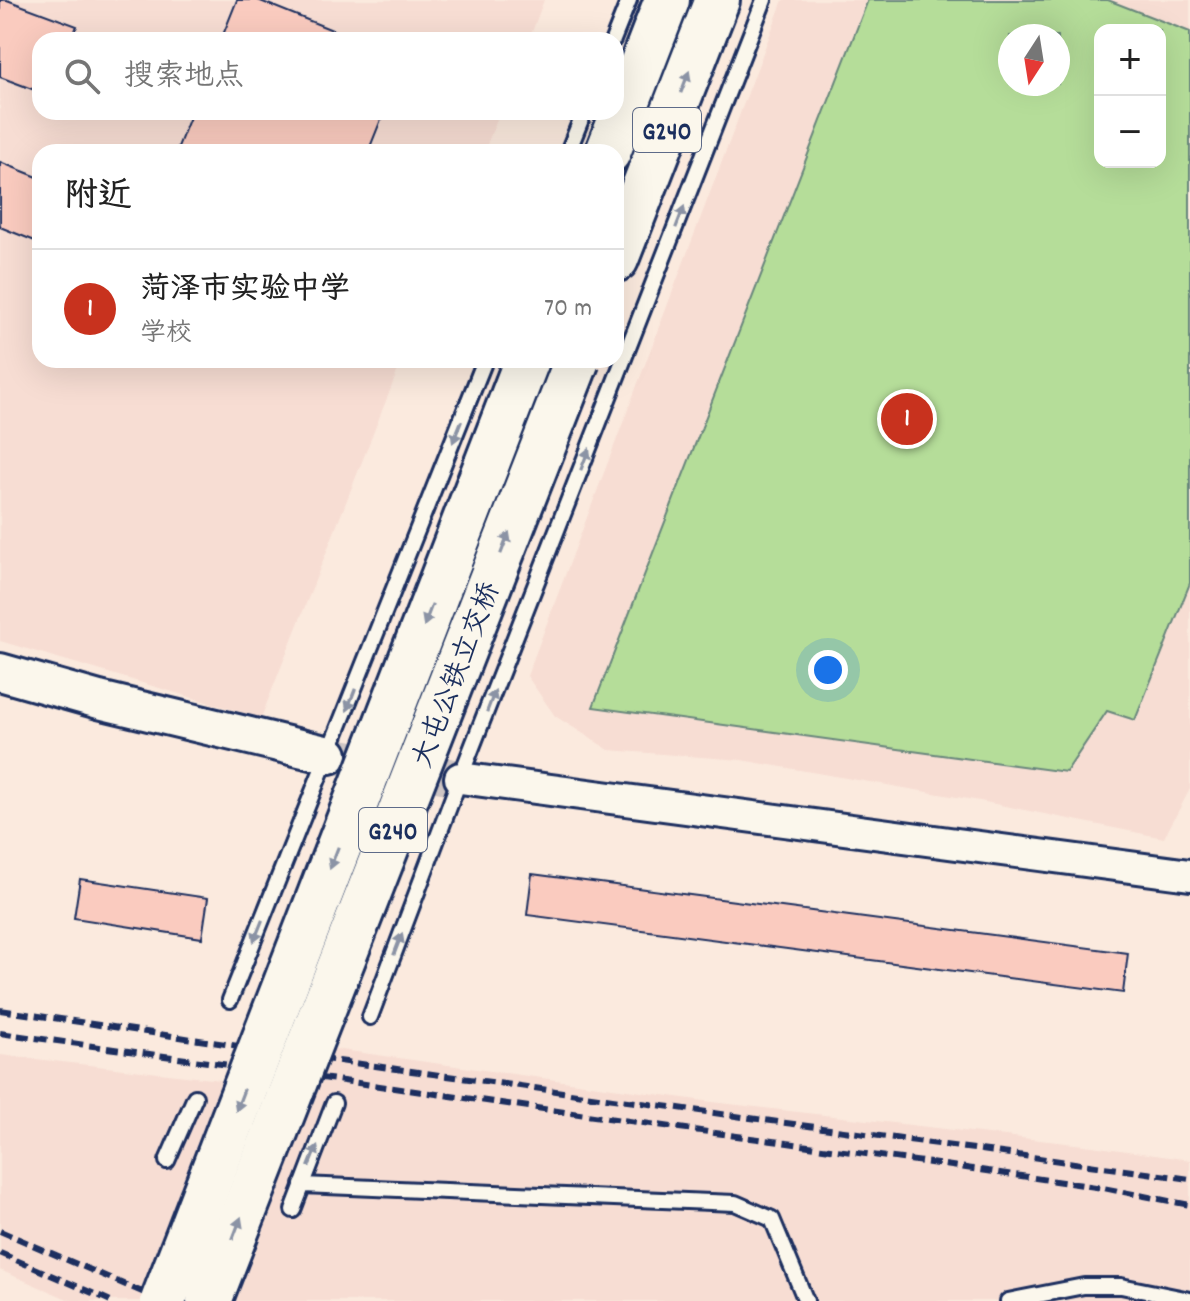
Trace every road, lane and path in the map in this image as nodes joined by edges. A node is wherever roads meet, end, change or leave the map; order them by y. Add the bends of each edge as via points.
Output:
1 (629, 0) edge
2 (667, 0) edge
3 (717, 0) edge
4 (764, 0) edge
5 (616, 32) edge
6 (624, 111) edge
7 (581, 120) edge
8 (620, 120) edge
9 (571, 144) edge
10 (611, 144) edge
11 (624, 238) edge
12 (624, 358) edge
13 (482, 368) edge
14 (524, 368) edge
15 (574, 368) edge
16 (620, 368) edge
17 (0, 672) edge
18 (329, 755) junction
19 (460, 778) junction
20 (1190, 875) edge
21 (230, 1000) dead end
22 (370, 1017) dead end
23 (195, 1097) dead end
24 (334, 1103) dead end
25 (167, 1161) dead end
26 (302, 1185) junction
27 (293, 1210) dead end
28 (1190, 1300) edge
29 (163, 1301) edge
30 (209, 1301) edge
31 (806, 1301) edge
32 (1008, 1301) edge

1 - 5 lane
2 - 6 highway, G240
11 -> 3 highway, G240
12 -> 4 lane
7 - 9 lane
8 - 10 highway, G240
13 -> 18 lane
14 -> 29 highway, 大屯公铁立交桥 / G240, bridge
30 -> 15 highway, 大屯公铁立交桥 / G240, bridge
19 -> 16 lane
17 - 18 street
18 -> 21 lane
19 - 20 street
22 -> 19 lane
23 - 25 lane
26 -> 24 lane
26 - 27 lane
26 - 31 lane via 735,1203 772,1219
28 - 32 lane via 1121,1286 1084,1286

